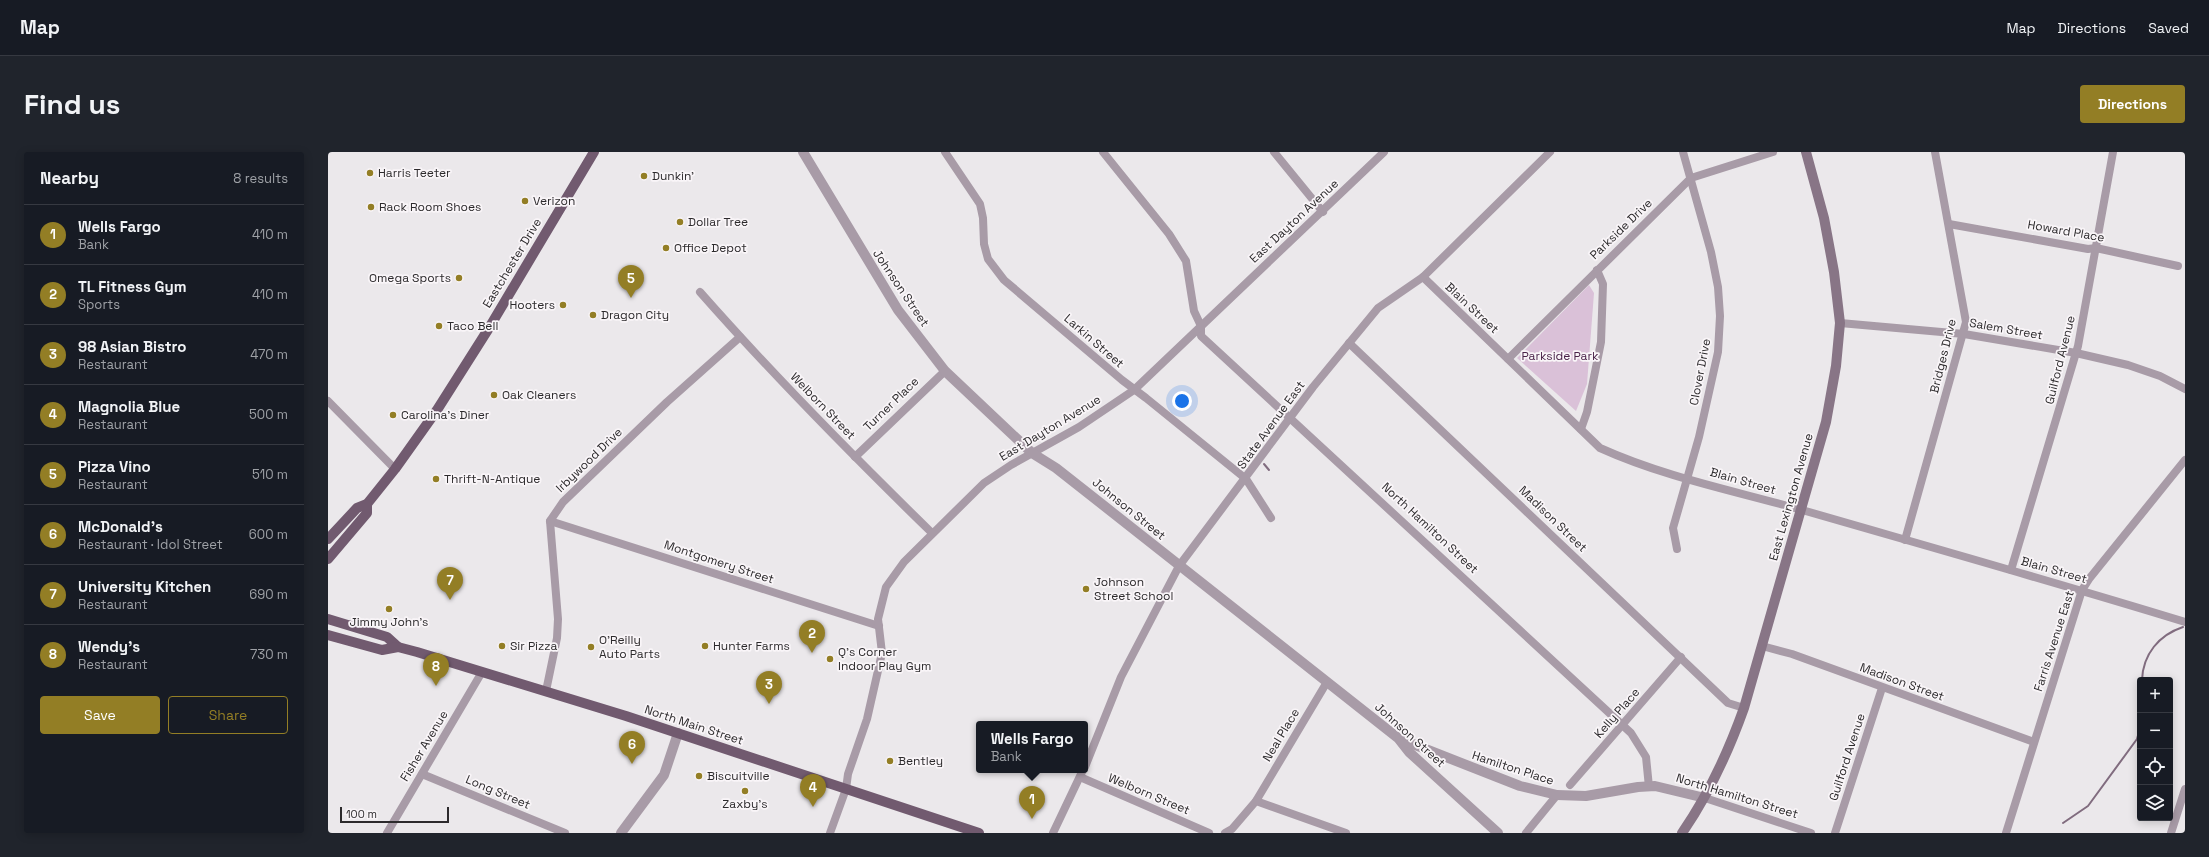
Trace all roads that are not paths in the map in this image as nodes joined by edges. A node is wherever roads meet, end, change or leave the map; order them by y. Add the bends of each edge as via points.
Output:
1 (594, 152) edge
2 (804, 152) edge
3 (945, 152) edge
4 (1103, 152) edge
5 (1274, 152) edge
6 (1384, 152) edge
7 (1550, 152) edge
8 (1683, 152) edge
9 (1773, 152) edge
10 (1806, 152) edge
11 (1935, 152) edge
12 (2113, 152) edge
13 (1691, 178) junction
14 (1323, 212) junction
15 (1949, 224) junction
16 (2096, 248) junction
17 (2178, 266) dead end
18 (1597, 270) junction
19 (1423, 278) junction
20 (700, 292) dead end
21 (1840, 323) junction
22 (1201, 326) junction
23 (1964, 334) junction
24 (740, 337) junction
25 (1349, 343) junction
26 (2076, 353) junction
27 (1508, 358) junction
28 (945, 371) junction
29 (2185, 389) edge
30 (1134, 390) junction
31 (328, 401) edge
32 (1291, 419) junction
33 (1581, 429) junction
34 (1032, 453) junction
35 (855, 457) junction
36 (2185, 460) edge
37 (396, 469) junction
38 (1687, 478) junction
39 (1246, 479) junction
40 (368, 504) junction
41 (1800, 510) junction
42 (1271, 518) dead end
43 (550, 521) junction
44 (932, 533) junction
45 (328, 539) edge
46 (1905, 540) junction
47 (1677, 549) dead end
48 (328, 559) edge
49 (1179, 566) junction
50 (2011, 570) junction
51 (2082, 590) junction
52 (328, 619) edge
53 (2185, 622) edge
54 (879, 626) junction
55 (328, 635) edge
56 (1762, 646) junction
57 (398, 647) junction
58 (1681, 657) junction
59 (482, 672) junction
60 (1327, 682) junction
61 (1882, 688) junction
62 (546, 691) junction
63 (1744, 708) junction
64 (1622, 725) junction
65 (678, 733) junction
66 (1398, 738) junction
67 (2034, 742) junction
68 (1088, 760) edge
69 (1459, 764) junction
70 (1432, 771) junction
71 (422, 774) junction
72 (1082, 774) edge
73 (1570, 784) dead end
74 (1649, 786) junction
75 (846, 789) junction
76 (2185, 789) edge
77 (1557, 795) junction
78 (1705, 798) junction
79 (1256, 801) junction
80 (387, 833) edge
81 (565, 833) edge
82 (621, 833) edge
83 (830, 833) edge
84 (979, 833) edge
85 (1054, 833) edge
86 (1209, 833) edge
87 (1225, 833) edge
88 (1346, 833) edge
89 (1498, 833) edge
90 (1526, 833) edge
91 (1682, 833) edge
92 (1811, 833) edge
93 (1835, 833) edge
94 (2006, 833) edge
95 (2171, 833) edge

1 - 37 main road, Eastchester Drive via 489,328
2 - 28 street, Johnson Street via 898,310
3 - 30 street, Larkin Street via 980,204 984,244 988,259 998,272
4 - 22 street, North Hamilton Street via 1169,234 1186,261 1194,312
5 - 14 street
6 - 14 street, East Dayton Avenue
7 - 19 street, State Avenue East
8 - 13 street, Clover Drive
9 - 13 street, Parkside Drive
10 - 21 main road, East Lexington Avenue via 1824,218
11 - 15 street, Bridges Drive
12 - 16 street, Guilford Avenue
13 - 18 street, Parkside Drive
13 - 38 street, Clover Drive via 1711,252 1718,287 1720,316 1718,352
14 - 22 street, East Dayton Avenue
15 - 16 street, Howard Place via 2088,249
15 - 23 street, Bridges Drive via 1966,315
16 - 17 street, Howard Place
16 - 26 street, Guilford Avenue
18 - 27 street, Parkside Drive
18 - 33 street via 1603,284 1601,342 1587,412
19 - 25 street, State Avenue East via 1378,308
19 - 27 street, Blain Street
20 - 24 street, Welborn Street
21 - 23 street, Salem Street
21 - 41 main road, East Lexington Avenue via 1831,400
22 - 30 street, East Dayton Avenue
22 - 32 street, North Hamilton Street via 1201,336
23 - 26 street, Salem Street
23 - 46 street, Bridges Drive
24 - 35 street, Welborn Street
24 - 43 street, Irbywood Drive via 667,402 563,502
25 - 32 street, State Avenue East
25 - 58 street, Madison Street
26 - 29 street, Salem Street via 2160,376
26 - 50 street, Guilford Avenue
27 - 33 street, Blain Street
28 - 34 street, Johnson Street
28 - 35 street, Turner Place
30 - 34 street, East Dayton Avenue via 1079,427
30 - 39 street, Larkin Street
31 - 37 street
32 - 39 street, State Avenue East
32 - 64 street, North Hamilton Street
33 - 38 street, Blain Street via 1606,451
34 - 44 street, East Dayton Avenue via 984,483
34 - 49 street, Johnson Street via 1056,468
35 - 44 street, Welborn Street
36 - 51 street, Farris Avenue East
37 - 40 main road, Eastchester Drive
38 - 41 street, Blain Street
38 - 47 street, Clover Drive via 1673,528
39 - 42 street, Larkin Street
39 - 49 street, State Avenue East
40 - 45 main road, Eastchester Drive via 356,508
40 - 48 main road, Eastchester Drive via 367,513
41 - 46 street, Blain Street
41 - 56 main road, East Lexington Avenue
43 - 54 street, Montgomery Street
43 - 62 street via 558,619 557,638
44 - 54 street, East Dayton Avenue via 904,562 886,587 878,619
46 - 50 street, Blain Street
49 - 60 street, Johnson Street
49 - 68 street, State Avenue East via 1121,677
50 - 51 street, Blain Street
51 - 53 street, Blain Street
51 - 67 street, Farris Avenue East
52 - 57 main road, North Main Street via 387,637
54 - 75 street, East Dayton Avenue via 882,653 867,719 848,774
55 - 57 main road, North Main Street via 382,650
56 - 61 street, Madison Street via 1792,654
56 - 63 main road, East Lexington Avenue
57 - 59 main road, North Main Street
58 - 63 street, Madison Street via 1728,703
58 - 64 street, Kelly Place
59 - 62 main road, North Main Street
59 - 71 street, Fisher Avenue
60 - 66 street, Johnson Street
60 - 79 street, Neal Place
61 - 67 street, Madison Street
61 - 93 street, Guilford Avenue
62 - 65 main road, North Main Street
63 - 78 main road, East Lexington Avenue via 1729,749
64 - 73 street, Kelly Place
64 - 74 street, North Hamilton Street via 1631,733 1646,757
65 - 75 main road, North Main Street
65 - 82 street via 664,775
66 - 69 street, Hamilton Place
66 - 70 street, Johnson Street via 1409,752
67 - 94 street, Farris Avenue East
69 - 70 street via 1440,763
69 - 77 street, Hamilton Place via 1520,786
70 - 89 street, Johnson Street
71 - 80 street, Fisher Avenue
71 - 81 street, Long Street
72 - 85 street
72 - 86 street, Welborn Street
74 - 77 street, Hamilton Place via 1586,796
74 - 78 street, North Hamilton Street
75 - 83 street, East Dayton Avenue
75 - 84 main road, North Main Street
76 - 95 street
77 - 90 street
78 - 91 main road, East Lexington Avenue
78 - 92 street, North Hamilton Street
79 - 87 street
79 - 88 street

